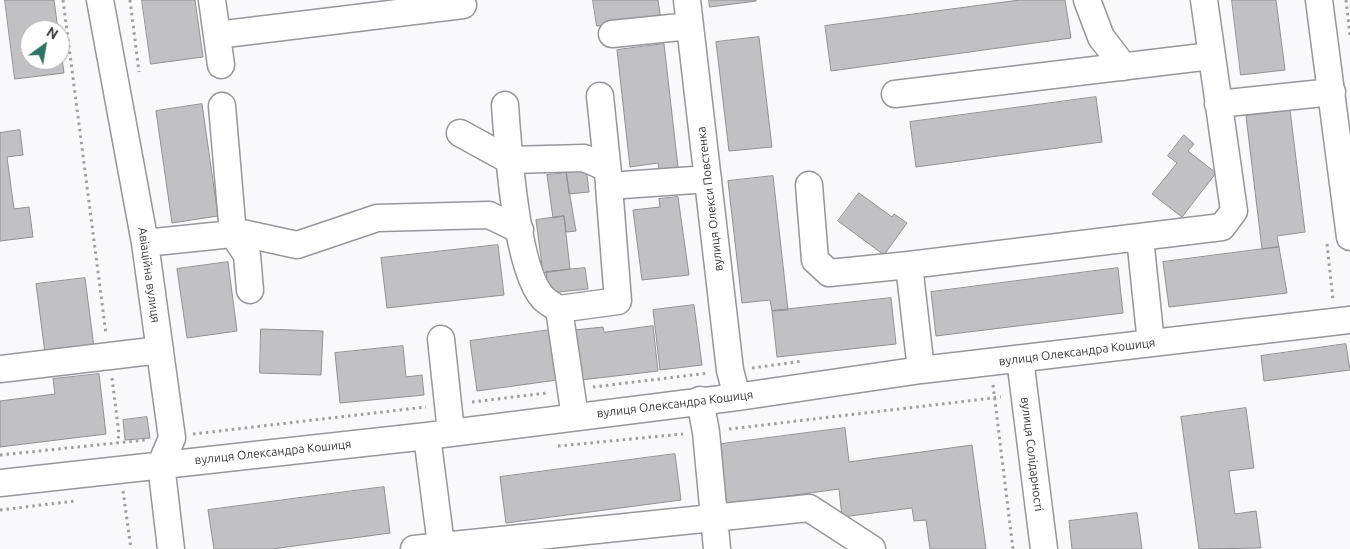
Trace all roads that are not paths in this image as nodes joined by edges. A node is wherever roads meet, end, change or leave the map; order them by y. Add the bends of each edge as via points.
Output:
1 (100, 0) edge
2 (212, 0) edge
3 (687, 0) edge
4 (1087, 0) edge
5 (1204, 0) edge
6 (1319, 0) edge
7 (463, 5) dead end
8 (690, 26) junction
9 (612, 34) dead end
10 (217, 35) junction
11 (1211, 56) junction
12 (221, 65) dead end
13 (1124, 67) junction
14 (1332, 92) junction
15 (895, 94) dead end
16 (600, 96) dead end
17 (1218, 104) junction
18 (505, 105) dead end
19 (222, 106) dead end
20 (460, 133) dead end
21 (510, 160) junction
22 (608, 177) junction
23 (708, 179) junction
24 (809, 185) dead end
25 (520, 230) junction
26 (233, 234) junction
27 (1350, 237) edge
28 (1140, 238) junction
29 (145, 243) junction
30 (909, 265) junction
31 (250, 290) dead end
32 (559, 309) junction
33 (1346, 310) edge
34 (441, 339) dead end
35 (1151, 343) junction
36 (160, 350) junction
37 (1020, 359) junction
38 (0, 369) edge
39 (921, 370) junction
40 (737, 397) junction
41 (700, 400) junction
42 (575, 417) junction
43 (439, 434) junction
44 (161, 464) junction
45 (0, 483) edge
46 (714, 519) junction
47 (609, 540) edge
48 (441, 546) junction
49 (171, 549) edge
50 (414, 549) edge
51 (717, 549) edge
52 (872, 549) edge
53 (1044, 549) edge

1 - 29 street, Авіаційна вулиця
2 - 10 street
3 - 8 street, вулиця Олекси Повстенка
4 - 13 street via 1102,37
5 - 11 street
6 - 14 street
7 - 10 street
8 - 9 street
8 - 23 street, вулиця Олекси Повстенка
10 - 12 street
11 - 13 street
11 - 17 street
13 - 15 street
14 - 17 street
14 - 27 street
16 - 22 street
17 - 28 street via 1234,211 1222,227
18 - 21 street
19 - 26 street
20 - 21 street
21 - 22 street via 584,158
21 - 25 street
22 - 23 street
22 - 32 street via 618,301
23 - 40 street, вулиця Олекси Повстенка via 730,370
24 - 30 street via 815,260 829,273
25 - 26 street via 489,214 377,218 297,245 242,233
25 - 32 street via 524,260 543,298
26 - 29 street
26 - 31 street via 247,255
28 - 30 street
28 - 35 street
29 - 36 street, Авіаційна вулиця
30 - 39 street
32 - 42 street
33 - 35 street, вулиця Олександра Кошиця
34 - 43 street via 448,404
35 - 37 street, вулиця Олександра Кошиця
36 - 38 street
36 - 44 street, Авіаційна вулиця via 172,438
37 - 39 street, вулиця Олександра Кошиця
37 - 53 street, вулиця Солідарності
39 - 40 street, вулиця Олександра Кошиця
40 - 41 street, вулиця Олександра Кошиця
41 - 42 street, вулиця Олександра Кошиця
41 - 46 street
42 - 43 street, вулиця Олександра Кошиця
43 - 44 street, вулиця Олександра Кошиця
43 - 48 street
44 - 45 street, вулиця Олександра Кошиця
44 - 49 street
46 - 47 street
46 - 51 street
46 - 52 street via 809,508
47 - 48 street
48 - 50 street

